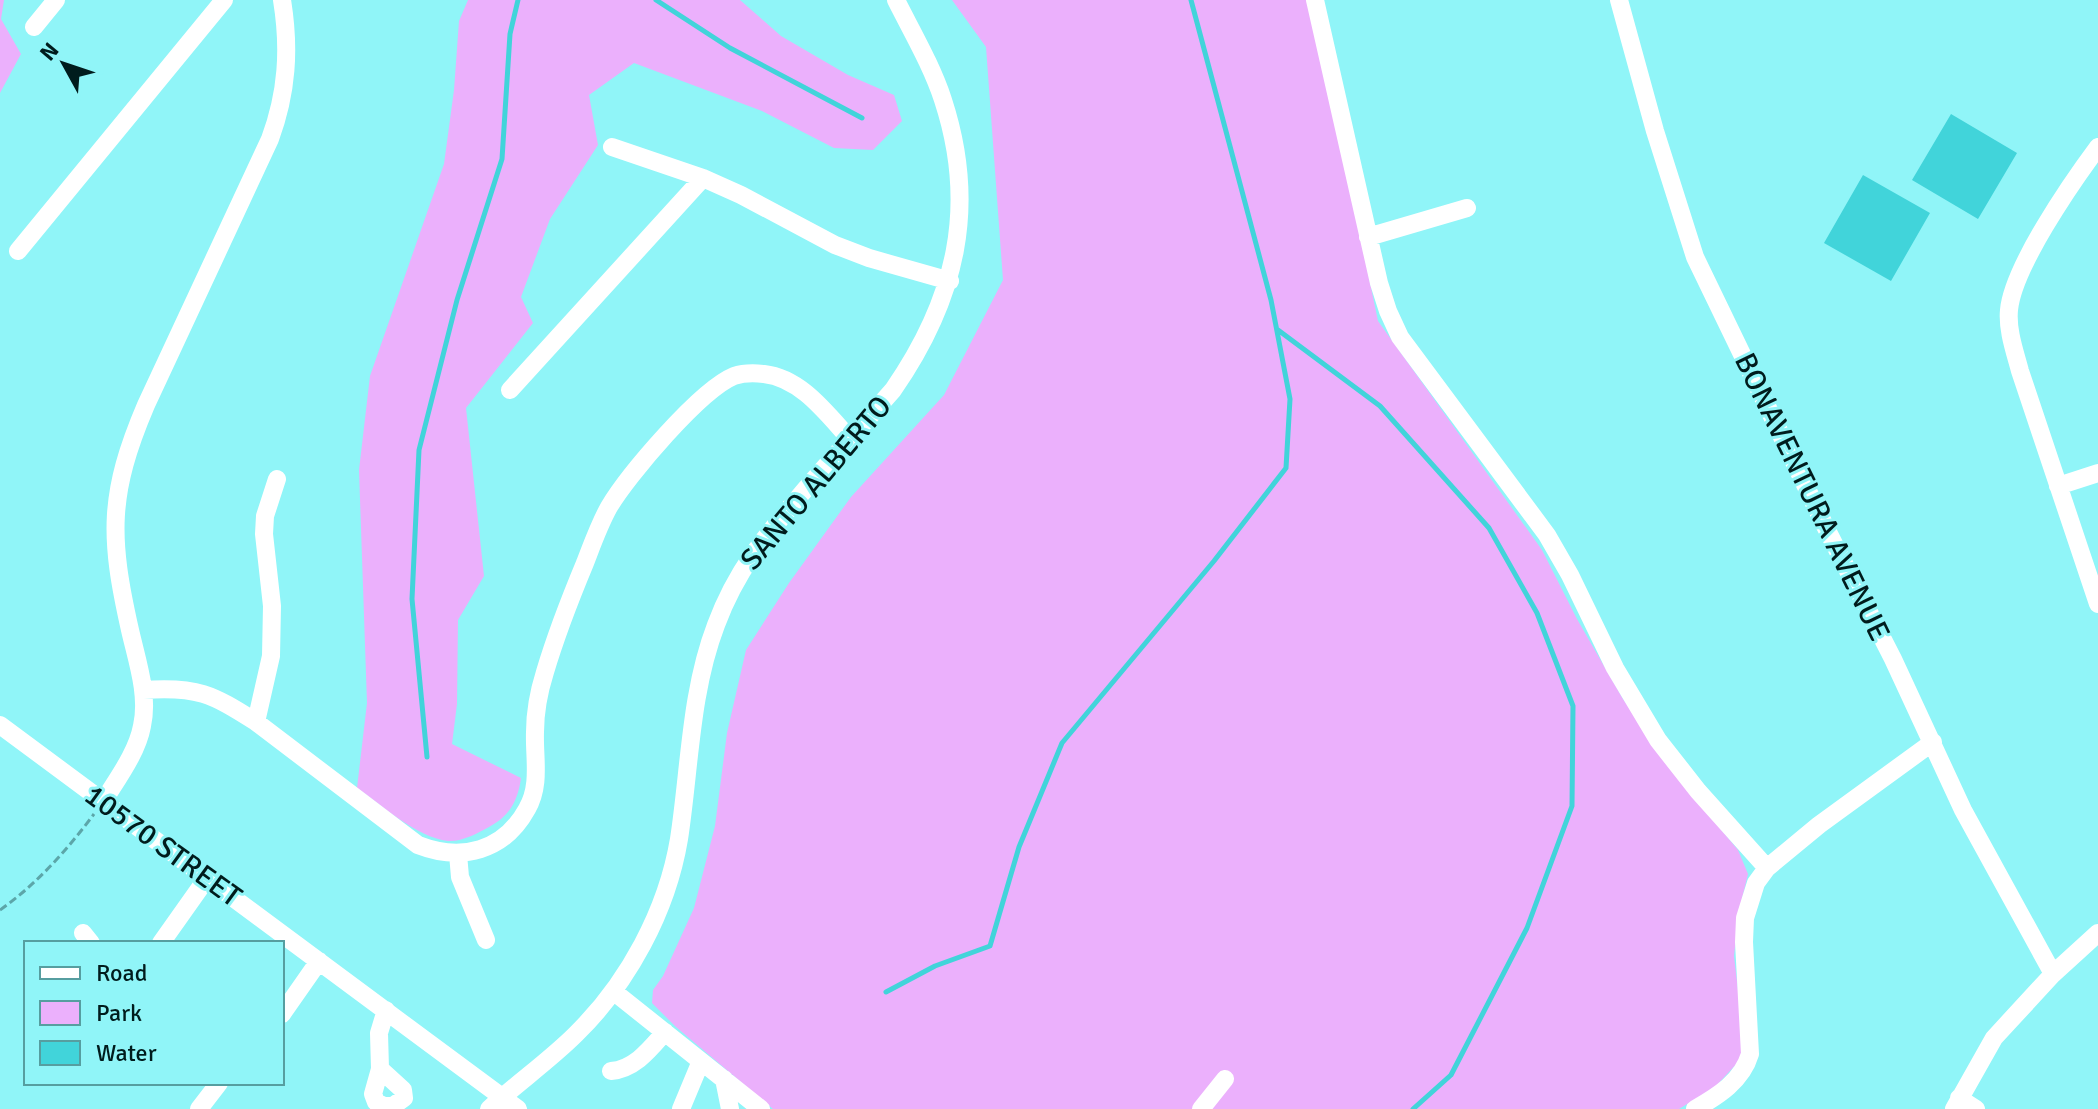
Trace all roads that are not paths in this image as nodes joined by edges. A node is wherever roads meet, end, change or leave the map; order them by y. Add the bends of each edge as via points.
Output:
1 (56, 0) edge
2 (224, 0) edge
3 (282, 0) edge
4 (896, 0) edge
5 (1315, 0) edge
6 (1619, 0) edge
7 (34, 27) dead end
8 (612, 147) dead end
9 (2098, 147) edge
10 (703, 178) junction
11 (1467, 208) dead end
12 (1368, 237) junction
13 (18, 251) dead end
14 (950, 281) junction
15 (510, 390) dead end
16 (850, 439) junction
17 (2098, 473) edge
18 (277, 479) dead end
19 (2058, 486) junction
20 (2098, 604) edge
21 (143, 690) junction
22 (256, 722) junction
23 (0, 725) edge
24 (1933, 742) junction
25 (103, 802) junction
26 (458, 854) junction
27 (1767, 868) junction
28 (207, 878) junction
29 (2098, 933) edge
30 (486, 940) dead end
31 (162, 941) edge
32 (319, 961) junction
33 (2053, 974) junction
34 (613, 991) junction
35 (386, 1010) junction
36 (284, 1011) edge
37 (665, 1032) junction
38 (701, 1061) junction
39 (380, 1069) dead end
40 (611, 1071) dead end
41 (724, 1079) junction
42 (1225, 1079) dead end
43 (217, 1085) edge
44 (496, 1102) edge
45 (1957, 1103) edge
46 (199, 1109) edge
47 (518, 1109) edge
48 (681, 1109) edge
49 (730, 1109) edge
50 (761, 1109) edge
51 (1201, 1109) edge
52 (1695, 1109) edge
53 (1976, 1109) edge

1 - 7 street
2 - 13 street
3 - 21 street via 287,57 279,114 146,405 120,476 114,537 117,574
4 - 14 street, SANTO ALBERTO via 942,96 952,131 961,217
5 - 12 street
6 - 24 street, BONAVENTURA AVENUE via 1695,257
8 - 10 street
9 - 19 street via 2028,256 2009,310 2020,371
10 - 14 street via 835,245
10 - 15 street
11 - 12 street
12 - 27 street via 1400,337 1547,535 1658,740
14 - 16 street, SANTO ALBERTO via 906,371
16 - 26 street via 812,398 768,374 735,376 682,418 609,508 576,585 544,673 534,733 535,790 528,808 501,841
16 - 34 street, SANTO ALBERTO via 757,546 716,623 698,683 669,879 645,938
17 - 19 street
18 - 22 street via 264,534 271,656
19 - 20 street
21 - 22 street via 197,691
21 - 25 street via 139,738
22 - 26 street via 418,845
23 - 25 street, 10570 STREET
24 - 27 street
24 - 33 street, BONAVENTURA AVENUE via 1963,810
25 - 28 street, 10570 STREET
26 - 30 street via 460,877
27 - 52 street via 1756,883 1745,918 1748,1061 1733,1083
28 - 31 street
28 - 32 street, 10570 STREET
29 - 33 street
32 - 35 street, 10570 STREET
32 - 36 street
33 - 45 street via 1994,1038
34 - 37 street
34 - 44 street, SANTO ALBERTO via 575,1035
35 - 39 street via 379,1033
35 - 44 street, 10570 STREET
37 - 38 street
37 - 40 street via 633,1064
38 - 41 street
38 - 48 street
41 - 49 street
41 - 50 street
42 - 51 street
43 - 46 street
44 - 47 street, 10570 STREET
45 - 53 street

